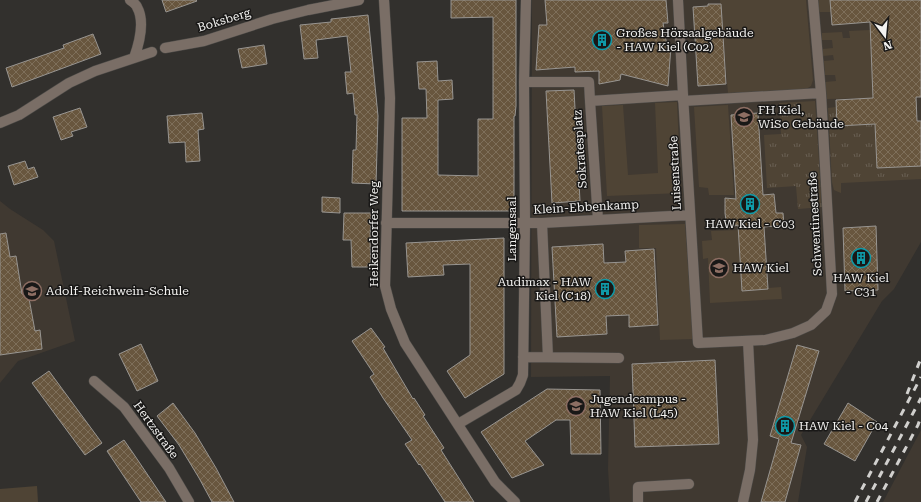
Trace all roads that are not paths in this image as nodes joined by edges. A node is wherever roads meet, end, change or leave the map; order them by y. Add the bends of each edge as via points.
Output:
1 (130, 0) edge
2 (359, 0) edge
3 (384, 0) edge
4 (526, 0) edge
5 (678, 0) edge
6 (813, 0) edge
7 (165, 48) dead end
8 (152, 52) dead end
9 (134, 58) junction
10 (524, 82) junction
11 (821, 93) junction
12 (683, 98) junction
13 (590, 101) junction
14 (0, 123) edge
15 (690, 215) junction
16 (598, 220) junction
17 (386, 223) junction
18 (525, 223) junction
19 (542, 223) junction
20 (748, 341) junction
21 (698, 343) joint
22 (523, 357) junction
23 (548, 357) junction
24 (619, 358) dead end
25 (94, 381) dead end
26 (458, 424) junction
27 (689, 484) dead end
28 (189, 502) edge
29 (515, 502) edge
30 (638, 502) edge
31 (743, 502) edge

1 - 9 street via 140,14 141,25
2 - 7 street, Boksberg via 272,19 204,41
3 - 17 street, Heikendorfer Weg via 390,98
4 - 10 street, Langensaal
5 - 12 street, Luisenstraße
6 - 11 street, Schwentinestraße
8 - 9 street
9 - 14 street via 69,83 20,115
10 - 13 street, Sokratesplatz via 589,82
10 - 18 street, Langensaal
11 - 12 street, Sokratesplatz
11 - 20 street, Schwentinestraße via 832,294 826,311 811,325 792,333
12 - 13 street, Sokratesplatz
12 - 15 street, Luisenstraße
13 - 16 street, Sokratesplatz
15 - 16 street, Klein-Ebbenkamp
15 - 21 street, Luisenstraße
16 - 19 street, Klein-Ebbenkamp
17 - 18 street, Klein-Ebbenkamp
17 - 26 street, Heikendorfer Weg via 385,286 391,309 405,343
18 - 19 street, Klein-Ebbenkamp
18 - 22 street, Langensaal
19 - 23 street
20 - 21 street, Schwentinestraße
20 - 31 street via 753,440
22 - 23 street
22 - 26 street, Langensaal via 523,375 516,390
23 - 24 street
25 - 28 street, Hertzstraße via 124,407 169,468
26 - 29 street, Heikendorfer Weg via 495,482
27 - 30 street via 638,487

